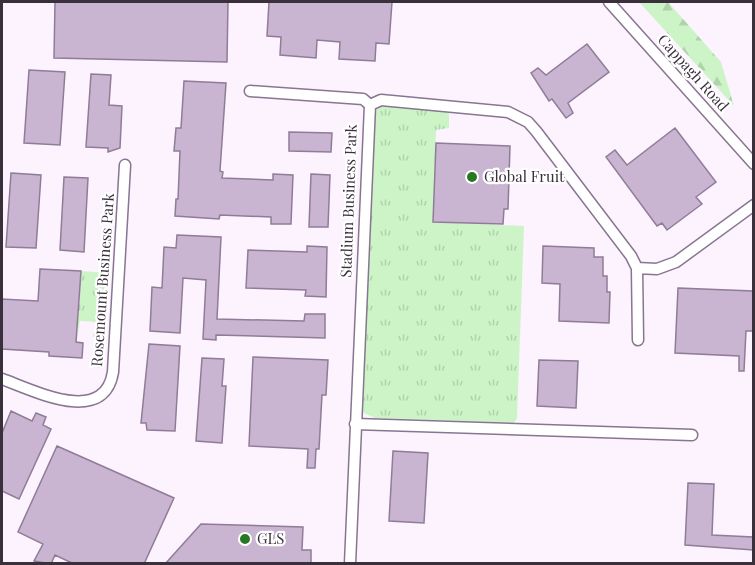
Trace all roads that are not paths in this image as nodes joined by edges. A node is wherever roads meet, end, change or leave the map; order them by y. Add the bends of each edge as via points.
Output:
1 (609, 2) edge
2 (250, 91) dead end
3 (370, 105) junction
4 (753, 164) edge
5 (125, 165) dead end
6 (753, 205) edge
7 (638, 268) junction
8 (638, 340) dead end
9 (2, 379) edge
10 (355, 424) junction
11 (692, 435) dead end
12 (350, 564) edge

1 - 4 street, Cappagh Road
2 - 3 street via 363,99
3 - 7 street, Stadium Business Park via 381,100 455,105 508,112 522,118 536,131
3 - 10 street, Stadium Business Park
5 - 9 street, Rosemount Business Park via 113,372 108,389 96,398 74,402
6 - 7 street via 670,265
7 - 8 street
10 - 11 street
10 - 12 street, Stadium Business Park

